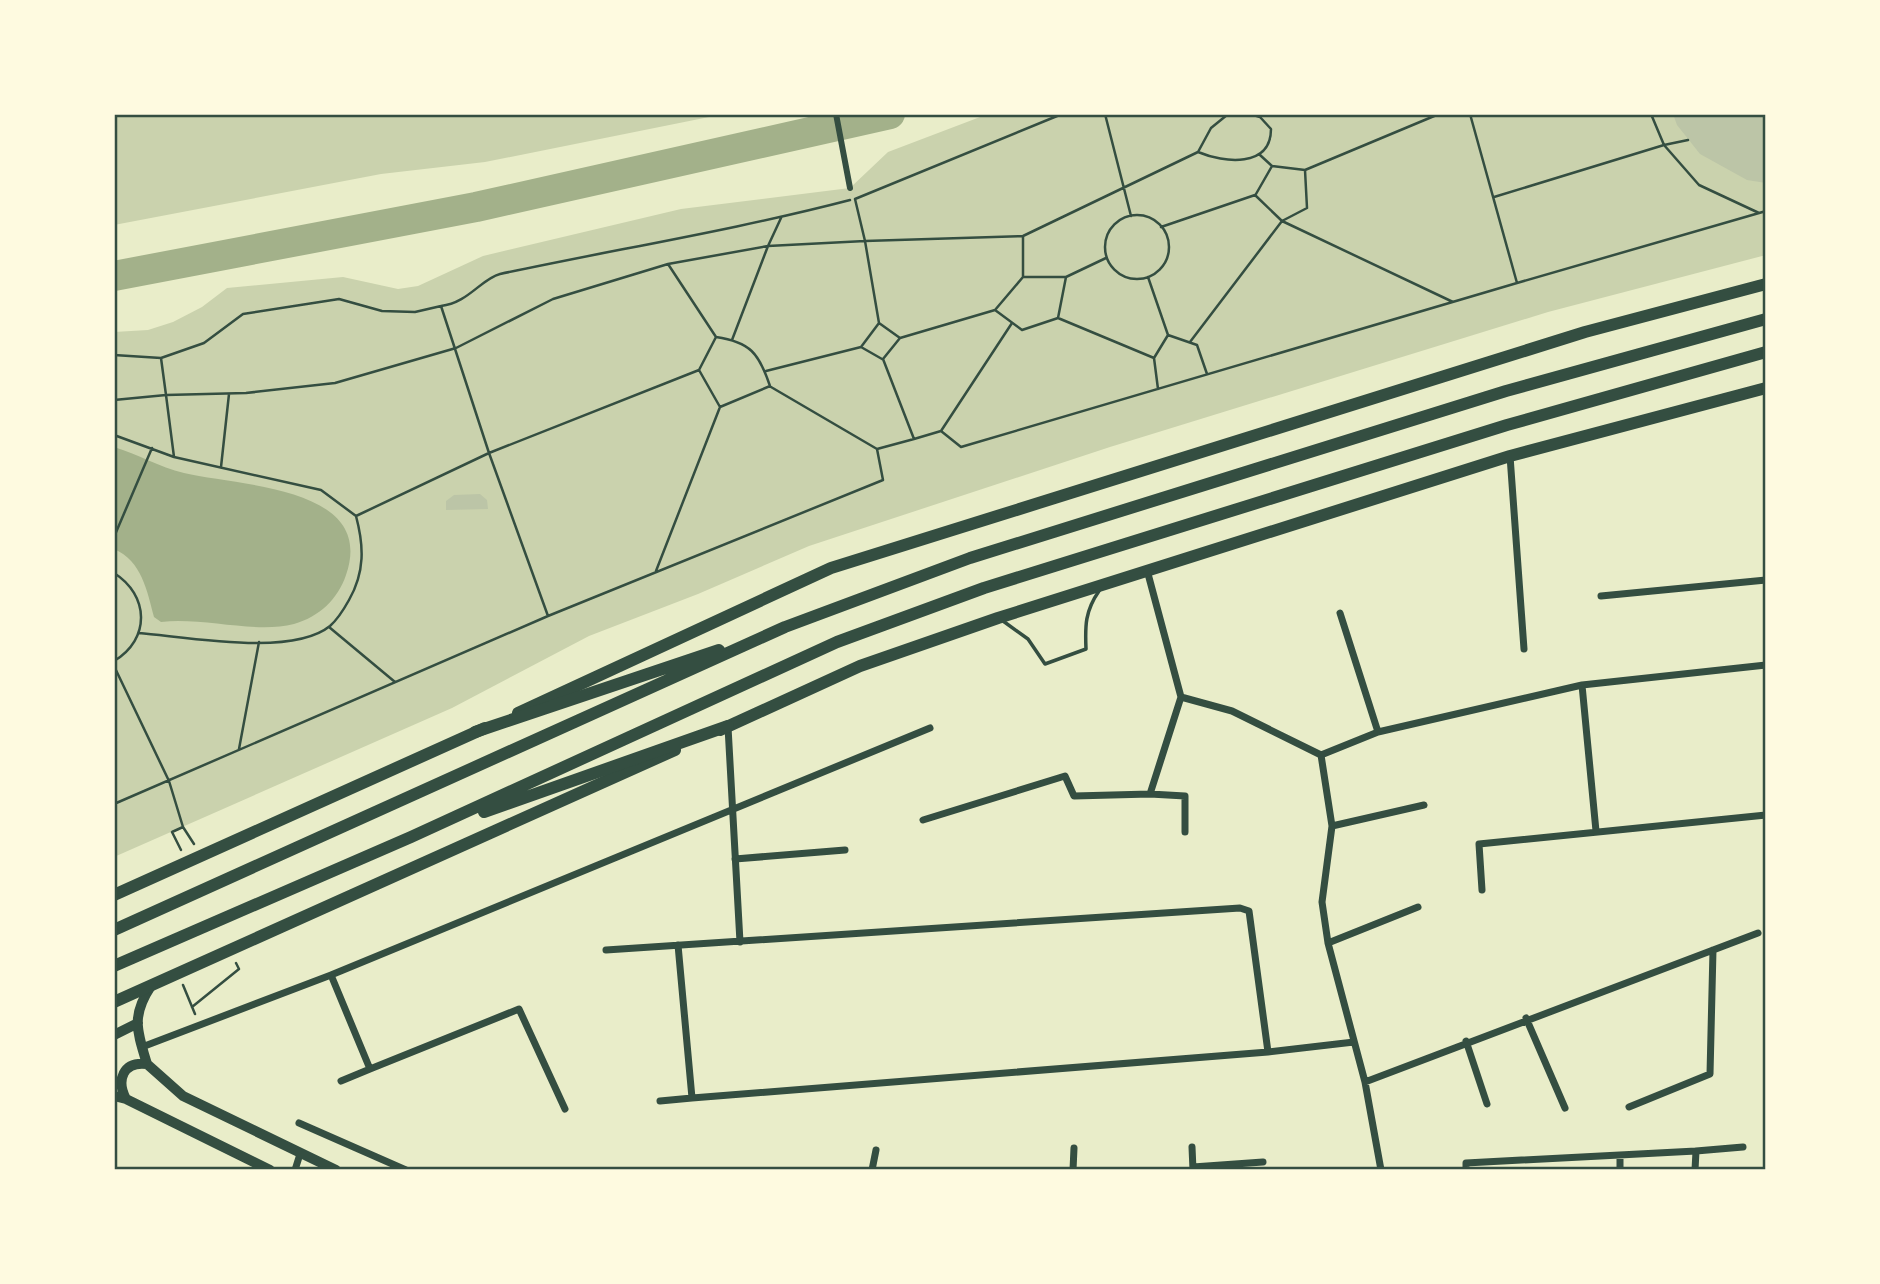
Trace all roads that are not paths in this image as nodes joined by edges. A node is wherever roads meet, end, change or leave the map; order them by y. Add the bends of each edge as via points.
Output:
1 (836, 114) edge
2 (850, 188) dead end
3 (1766, 284) edge
4 (1766, 319) edge
5 (1766, 352) edge
6 (1766, 388) edge
7 (1510, 456) junction
8 (1147, 570) junction
9 (1766, 580) edge
10 (1102, 586) junction
11 (1601, 596) dead end
12 (1340, 613) dead end
13 (999, 618) junction
14 (785, 627) junction
15 (1524, 649) dead end
16 (1766, 664) edge
17 (1582, 685) junction
18 (1181, 697) junction
19 (728, 726) junction
20 (930, 728) dead end
21 (475, 732) junction
22 (1378, 732) junction
23 (1321, 755) junction
24 (1150, 794) junction
25 (1424, 804) dead end
26 (731, 810) junction
27 (1766, 815) edge
28 (923, 820) dead end
29 (1332, 826) junction
30 (1597, 831) junction
31 (1185, 832) dead end
32 (411, 837) junction
33 (845, 850) dead end
34 (735, 859) junction
35 (1482, 890) dead end
36 (114, 895) edge
37 (1418, 907) dead end
38 (114, 930) edge
39 (1758, 933) dead end
40 (740, 942) junction
41 (1328, 943) junction
42 (678, 945) junction
43 (606, 950) dead end
44 (1713, 950) junction
45 (114, 966) edge
46 (331, 975) junction
47 (151, 986) junction
48 (114, 1002) edge
49 (1526, 1018) junction
50 (138, 1023) junction
51 (114, 1035) edge
52 (1466, 1041) junction
53 (1354, 1042) junction
54 (142, 1047) junction
55 (1268, 1052) junction
56 (147, 1064) junction
57 (370, 1069) junction
58 (341, 1081) dead end
59 (1365, 1082) junction
60 (114, 1096) edge
61 (692, 1098) junction
62 (126, 1099) junction
63 (660, 1101) dead end
64 (1487, 1104) dead end
65 (1629, 1107) dead end
66 (1565, 1108) dead end
67 (565, 1109) dead end
68 (299, 1124) dead end
69 (1192, 1147) dead end
70 (1743, 1147) dead end
71 (1074, 1148) dead end
72 (876, 1150) dead end
73 (1696, 1151) junction
74 (300, 1154) junction
75 (1620, 1155) junction
76 (1549, 1159) junction
77 (1263, 1161) dead end
78 (1193, 1169) edge
79 (270, 1170) edge
80 (295, 1170) edge
81 (336, 1170) edge
82 (406, 1170) edge
83 (872, 1170) edge
84 (1073, 1170) edge
85 (1381, 1170) edge
86 (1466, 1170) edge
87 (1548, 1170) edge
88 (1620, 1170) edge
89 (1695, 1170) edge

1 - 2 street
3 - 21 main road via 1585,332 831,568
4 - 14 main road via 1506,391 970,558
5 - 32 main road via 1507,425 984,588 837,642
6 - 7 main road
7 - 8 main road
7 - 15 street
8 - 10 main road
8 - 18 street
9 - 11 street
10 - 13 main road
10 - 13 lane via 1085,620 1086,649 1045,664 1028,639
12 - 22 street
13 - 19 main road via 860,666
14 - 21 main road
14 - 38 main road
16 - 17 street
17 - 22 street
17 - 30 street
18 - 23 street via 1232,711
18 - 24 street
19 - 26 street
19 - 32 main road
19 - 47 main road
20 - 26 street
21 - 36 main road
22 - 23 street
23 - 29 street
24 - 28 street via 1074,796 1065,776
24 - 31 street via 1185,796
25 - 29 street
26 - 34 street
26 - 46 street
27 - 30 street
29 - 41 street via 1322,902
30 - 35 street via 1479,844
32 - 45 main road
33 - 34 street
34 - 40 street
37 - 41 street
39 - 44 street
40 - 42 street
40 - 55 street via 1240,908 1249,911
41 - 53 street
42 - 43 street
42 - 61 street
44 - 49 street
44 - 65 street via 1710,1074
46 - 54 street
46 - 57 street
47 - 48 main road
47 - 50 street via 138,1006
49 - 52 street
49 - 66 street
50 - 51 street
50 - 54 street
52 - 59 street
52 - 64 street
53 - 55 street
53 - 59 street
54 - 56 street
55 - 61 street
56 - 62 street via 137,1063 121,1075
56 - 74 street via 183,1096
57 - 58 street
57 - 67 street via 519,1009
59 - 85 street
60 - 62 street
61 - 63 street
62 - 79 street
68 - 82 street
69 - 78 street
70 - 73 street
71 - 84 street
72 - 83 street
73 - 75 street
73 - 89 street
74 - 80 street
74 - 81 street
75 - 76 street
75 - 88 street
76 - 86 street via 1466,1163
76 - 87 street
77 - 78 street

